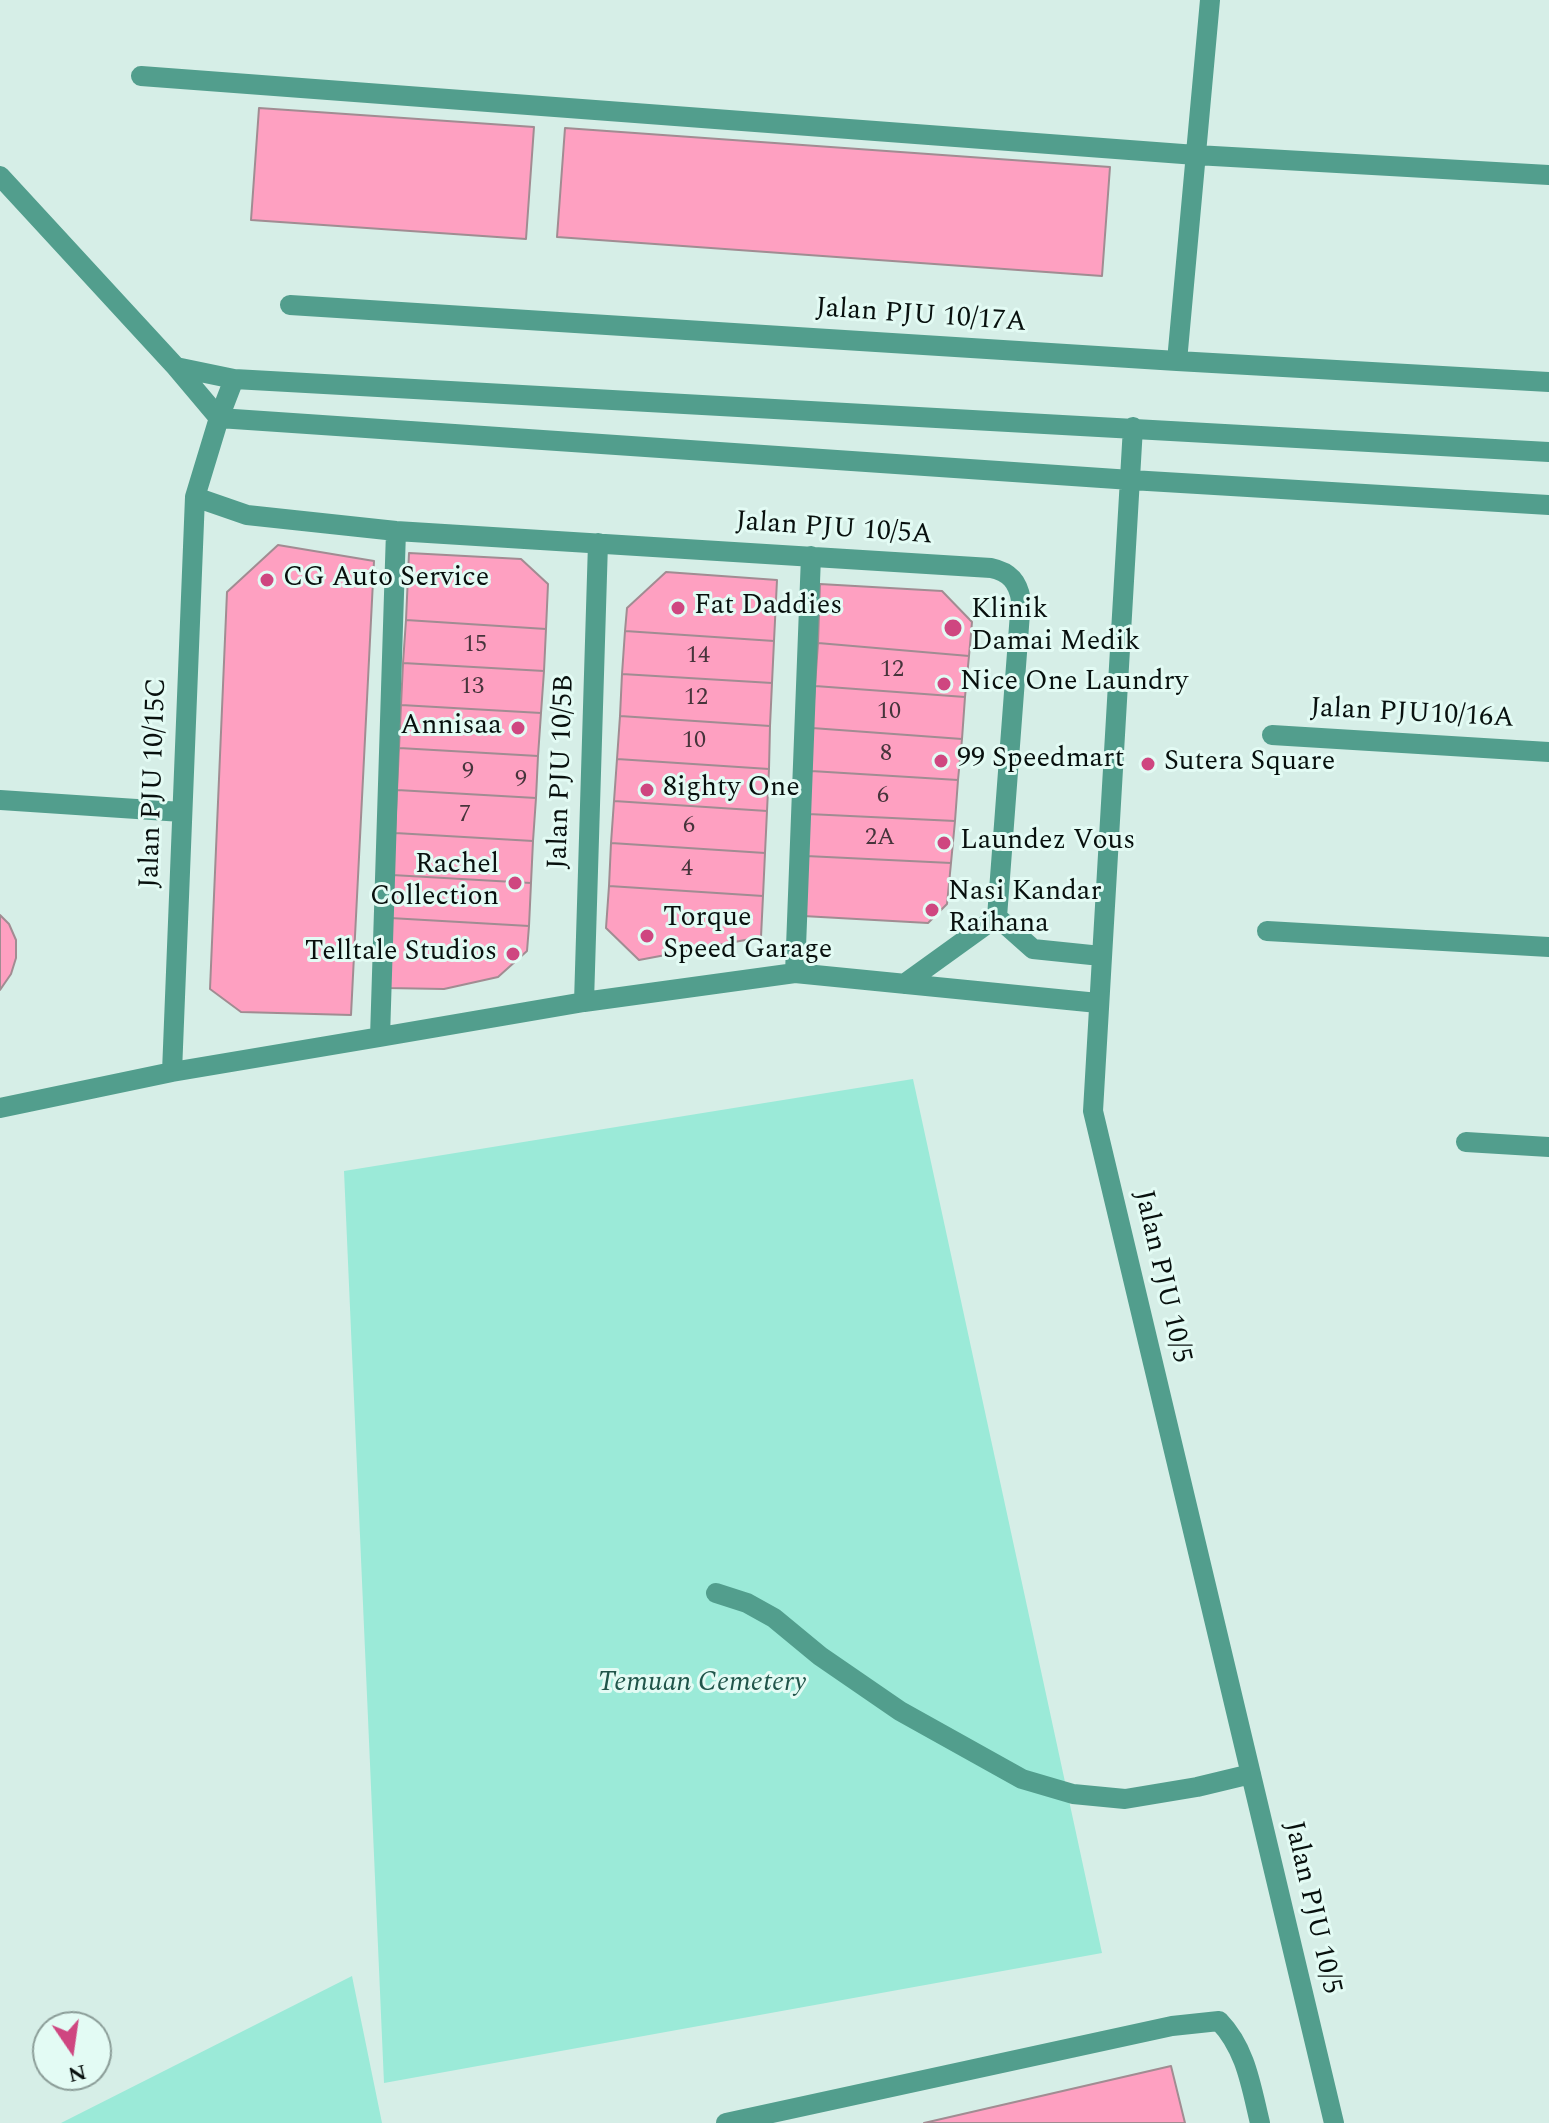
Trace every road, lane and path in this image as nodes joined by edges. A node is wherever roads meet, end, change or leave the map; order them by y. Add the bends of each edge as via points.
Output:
1 (1210, 0) edge
2 (141, 76) dead end
3 (1196, 155) junction
4 (1549, 175) edge
5 (0, 176) edge
6 (290, 305) dead end
7 (1177, 361) junction
8 (176, 367) junction
9 (234, 379) junction
10 (1549, 382) edge
11 (219, 418) junction
12 (1133, 427) junction
13 (1549, 452) edge
14 (1131, 480) junction
15 (195, 497) junction
16 (1549, 505) edge
17 (396, 531) junction
18 (598, 543) junction
19 (811, 556) junction
20 (1272, 735) dead end
21 (1549, 752) edge
22 (0, 800) edge
23 (182, 812) junction
24 (997, 917) junction
25 (1267, 931) dead end
26 (1549, 947) edge
27 (1101, 956) junction
28 (795, 973) junction
29 (904, 984) junction
30 (584, 1002) junction
31 (1098, 1003) junction
32 (380, 1037) junction
33 (172, 1072) junction
34 (0, 1108) edge
35 (1466, 1142) dead end
36 (1549, 1147) edge
37 (716, 1593) dead end
38 (1251, 1774) junction
39 (726, 2123) edge
40 (1260, 2123) edge
41 (1334, 2123) edge

1 - 3 street
2 - 3 street
3 - 4 street
3 - 7 street
5 - 8 street
6 - 7 street, Jalan PJU 10/17A
7 - 10 street, Jalan PJU 10/17A
8 - 9 street
8 - 11 street
9 - 11 street, Jalan PJU 10/15C
9 - 12 street
11 - 14 street
11 - 15 street, Jalan PJU 10/15C
12 - 13 street
12 - 14 street, Jalan PJU 10/5
14 - 16 street
14 - 27 street, Jalan PJU 10/5
15 - 17 street, Jalan PJU 10/5A via 247,515
15 - 23 street, Jalan PJU 10/15C
17 - 18 street, Jalan PJU 10/5A
17 - 32 street
18 - 19 street, Jalan PJU 10/5A
18 - 30 street, Jalan PJU 10/5B
19 - 24 street, Jalan PJU 10/5A via 991,568 1013,578 1019,589
19 - 28 street
20 - 21 street, Jalan PJU10/16A
22 - 23 street
23 - 33 street, Jalan PJU 10/15C
24 - 27 street via 1033,949
24 - 29 street
25 - 26 street
27 - 31 street, Jalan PJU 10/5
28 - 29 street
28 - 30 street
29 - 31 street
30 - 32 street
31 - 38 street, Jalan PJU 10/5 via 1093,1111
32 - 33 street
33 - 34 street
35 - 36 street
37 - 38 street via 774,1618 900,1711 1022,1779 1073,1794 1125,1799
38 - 41 street, Jalan PJU 10/5
39 - 40 street via 1172,2026 1219,2021 1242,2053

